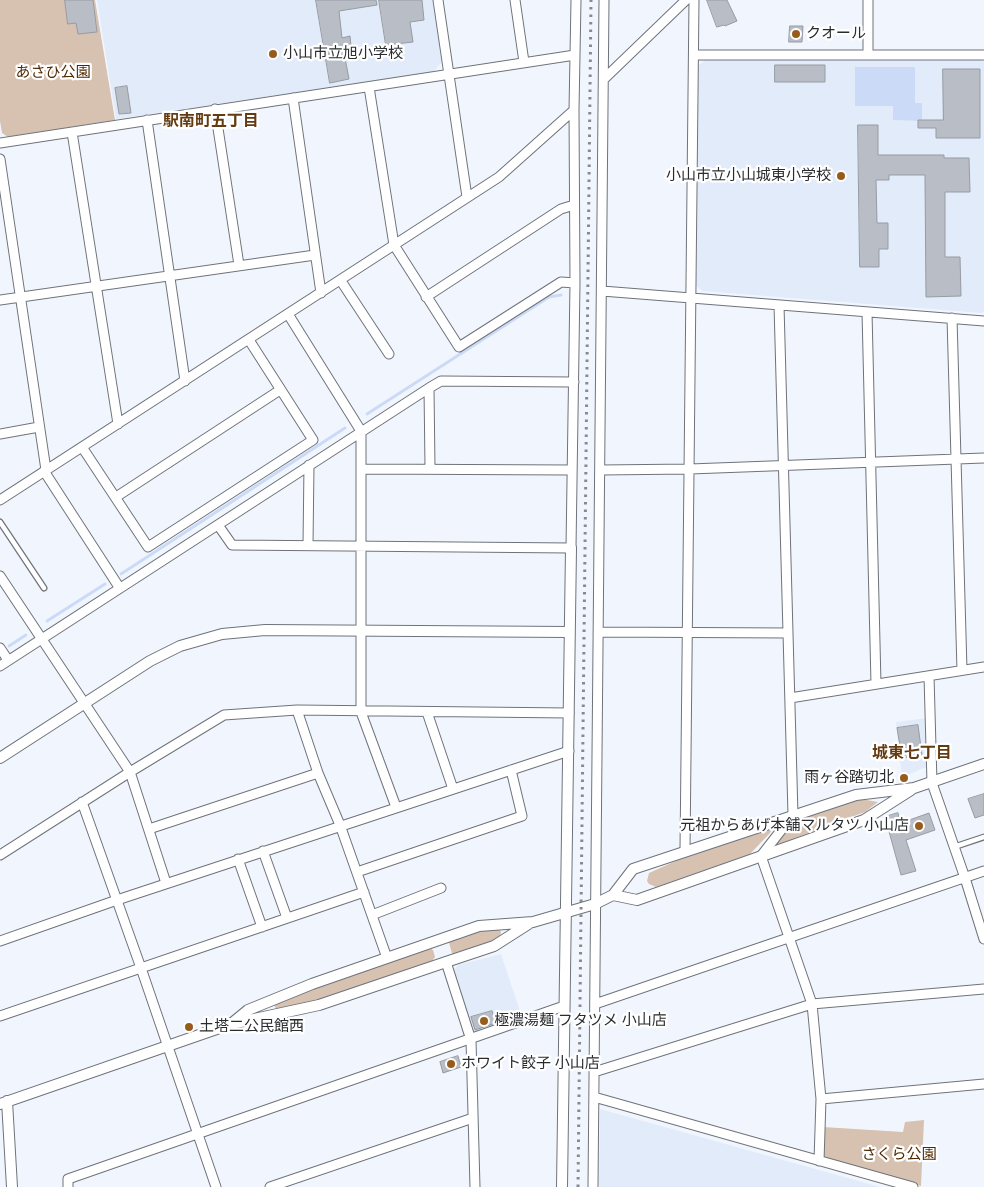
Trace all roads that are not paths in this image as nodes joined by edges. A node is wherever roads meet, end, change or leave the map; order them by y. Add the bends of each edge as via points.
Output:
1 (438, 0) edge
2 (515, 0) edge
3 (576, 0) edge
4 (604, 0) edge
5 (686, 0) edge
6 (694, 0) edge
7 (868, 0) edge
8 (575, 55) junction
9 (694, 55) junction
10 (868, 55) junction
11 (984, 55) edge
12 (524, 62) junction
13 (449, 74) junction
14 (604, 78) junction
15 (369, 87) junction
16 (293, 98) junction
17 (215, 110) junction
18 (574, 110) junction
19 (147, 120) junction
20 (72, 132) junction
21 (0, 143) edge
22 (0, 159) edge
23 (467, 197) junction
24 (574, 205) junction
25 (394, 245) junction
26 (315, 255) junction
27 (238, 265) junction
28 (170, 276) junction
29 (341, 280) junction
30 (575, 283) junction
31 (96, 287) junction
32 (602, 291) junction
33 (321, 293) junction
34 (20, 297) junction
35 (426, 297) junction
36 (690, 298) junction
37 (0, 300) edge
38 (779, 305) junction
39 (867, 312) junction
40 (288, 314) junction
41 (952, 318) junction
42 (984, 321) edge
43 (248, 340) junction
44 (389, 354) dead end
45 (185, 381) junction
46 (574, 382) junction
47 (429, 388) junction
48 (280, 390) junction
49 (118, 424) junction
50 (40, 428) junction
51 (361, 431) junction
52 (0, 434) edge
53 (82, 447) junction
54 (984, 458) edge
55 (956, 459) junction
56 (871, 462) junction
57 (309, 465) junction
58 (783, 466) junction
59 (430, 468) junction
60 (690, 468) junction
61 (361, 469) junction
62 (572, 470) junction
63 (601, 470) junction
64 (45, 471) junction
65 (116, 498) junction
66 (0, 500) edge
67 (0, 522) edge
68 (218, 525) junction
69 (308, 546) junction
70 (361, 546) junction
71 (571, 548) junction
72 (0, 576) edge
73 (119, 587) junction
74 (44, 588) dead end
75 (361, 631) junction
76 (569, 632) junction
77 (598, 632) junction
78 (688, 632) junction
79 (788, 633) junction
80 (41, 638) junction
81 (0, 648) edge
82 (4, 663) edge
83 (984, 667) edge
84 (962, 670) junction
85 (929, 676) junction
86 (876, 684) junction
87 (790, 698) junction
88 (84, 704) junction
89 (297, 710) junction
90 (361, 712) junction
91 (427, 712) junction
92 (569, 713) junction
93 (568, 751) junction
94 (0, 758) edge
95 (984, 764) edge
96 (511, 770) junction
97 (130, 772) junction
98 (318, 773) junction
99 (932, 782) junction
100 (914, 788) junction
101 (453, 789) junction
102 (82, 802) junction
103 (396, 807) junction
104 (793, 815) junction
105 (340, 825) junction
106 (149, 829) junction
107 (984, 837) edge
108 (954, 847) junction
109 (263, 851) junction
110 (685, 851) junction
111 (0, 855) edge
112 (761, 856) junction
113 (238, 860) junction
114 (984, 871) edge
115 (357, 872) junction
116 (965, 878) junction
117 (166, 883) junction
118 (440, 888) dead end
119 (364, 892) junction
120 (613, 895) junction
121 (117, 900) junction
122 (596, 904) junction
123 (566, 914) junction
124 (372, 915) junction
125 (287, 918) junction
126 (533, 922) junction
127 (262, 927) junction
128 (790, 938) junction
129 (984, 939) edge
130 (0, 941) edge
131 (386, 958) junction
132 (446, 962) junction
133 (141, 968) junction
134 (984, 989) edge
135 (595, 1004) junction
136 (812, 1004) junction
137 (564, 1006) junction
138 (0, 1016) edge
139 (231, 1024) junction
140 (471, 1040) junction
141 (167, 1046) junction
142 (594, 1072) junction
143 (984, 1084) edge
144 (594, 1097) junction
145 (821, 1098) junction
146 (4, 1102) edge
147 (473, 1118) junction
148 (197, 1133) junction
149 (819, 1161) junction
150 (286, 1184) edge
151 (12, 1187) edge
152 (68, 1187) edge
153 (216, 1187) edge
154 (270, 1187) edge
155 (475, 1187) edge
156 (562, 1187) edge
157 (593, 1187) edge
158 (913, 1187) edge

1 - 13 street
2 - 12 street
3 - 8 street
4 - 14 street
5 - 14 street
6 - 9 street
7 - 10 street
8 - 12 street
8 - 18 street
9 - 10 street
9 - 36 street
10 - 11 street
12 - 13 street
13 - 15 street
13 - 23 street
14 - 32 street
15 - 16 street
15 - 25 street
16 - 17 street
16 - 26 street
17 - 19 street
17 - 27 street
18 - 23 street via 499,177
18 - 24 street
19 - 20 street
19 - 28 street
20 - 21 street
20 - 31 street
22 - 34 street
23 - 25 street
24 - 30 street
24 - 35 street via 560,209
25 - 29 street
25 - 35 street
26 - 27 street
26 - 33 street
27 - 28 street
28 - 31 street
28 - 45 street
29 - 33 street
29 - 44 street
30 - 35 street via 561,282 459,348
30 - 46 street
31 - 34 street
31 - 49 street
32 - 36 street
32 - 63 street
33 - 40 street
34 - 37 street
34 - 50 street
36 - 38 street
36 - 60 street
38 - 39 street
38 - 58 street
39 - 41 street
39 - 56 street
40 - 43 street
40 - 51 street
41 - 42 street
41 - 55 street
43 - 45 street
43 - 48 street
45 - 49 street
46 - 47 street via 441,381
46 - 62 street
47 - 51 street
47 - 59 street
48 - 65 street
48 - 65 street via 313,440 148,547
49 - 53 street
50 - 52 street
50 - 64 street
51 - 57 street
51 - 61 street
53 - 64 street
53 - 65 street
54 - 55 street
55 - 56 street
55 - 84 street
56 - 58 street
56 - 86 street
57 - 68 street
57 - 69 street
58 - 60 street
58 - 79 street
59 - 61 street
59 - 62 street
60 - 63 street
60 - 78 street
61 - 70 street
62 - 71 street
63 - 77 street
64 - 66 street
64 - 73 street
67 - 74 lane
68 - 69 street via 232,545
68 - 73 street
69 - 70 street
70 - 71 street
70 - 75 street
71 - 76 street
72 - 80 street
73 - 80 street
75 - 76 street
75 - 88 street via 265,630 222,634 180,646 150,661
75 - 90 street
76 - 92 street
77 - 78 street
77 - 122 street
78 - 79 street
78 - 110 street
79 - 87 street
80 - 82 street
80 - 88 street
81 - 82 street
83 - 84 street
84 - 85 street
85 - 86 street
85 - 99 street
86 - 87 street
87 - 104 street
88 - 94 street
88 - 97 street
89 - 90 street
89 - 97 street via 224,716
89 - 98 street
90 - 91 street
90 - 103 street
91 - 92 street
91 - 101 street
92 - 93 street
93 - 96 street
93 - 123 street
95 - 99 street
96 - 101 street
96 - 115 street via 522,816
97 - 102 street
97 - 106 street
98 - 105 street
98 - 106 street
99 - 100 street
99 - 108 street
100 - 104 street via 856,795
100 - 112 street via 864,820
101 - 103 street
102 - 111 street
102 - 121 street
103 - 105 street
104 - 110 street
104 - 112 street
105 - 109 street
105 - 115 street
106 - 117 street
107 - 108 lane
108 - 116 street
109 - 113 street
109 - 125 street
110 - 120 street via 633,869
112 - 120 street via 638,900
112 - 128 street
113 - 117 street
113 - 127 street
114 - 116 street
115 - 119 street
116 - 128 street
116 - 129 street
117 - 121 street
118 - 124 street
119 - 124 street
119 - 125 street
120 - 122 street
121 - 130 street
121 - 133 street
122 - 123 street
122 - 135 street
123 - 126 street
123 - 137 street
124 - 131 street
125 - 127 street
126 - 131 street via 479,926
126 - 132 street via 494,946
127 - 133 street
128 - 135 street
128 - 136 street
131 - 139 street via 248,1010
132 - 139 street via 319,1005
132 - 140 street
133 - 138 street
133 - 141 street
134 - 136 street
135 - 142 street
136 - 142 street
136 - 145 street
137 - 140 street
137 - 156 street
139 - 141 street
140 - 147 street
140 - 148 street
141 - 146 street
141 - 148 street
142 - 144 street
143 - 145 street
144 - 149 street
144 - 157 street
145 - 149 street
146 - 151 street
147 - 150 street
147 - 155 street
148 - 152 street via 68,1179
148 - 153 street
149 - 158 street
150 - 154 street

